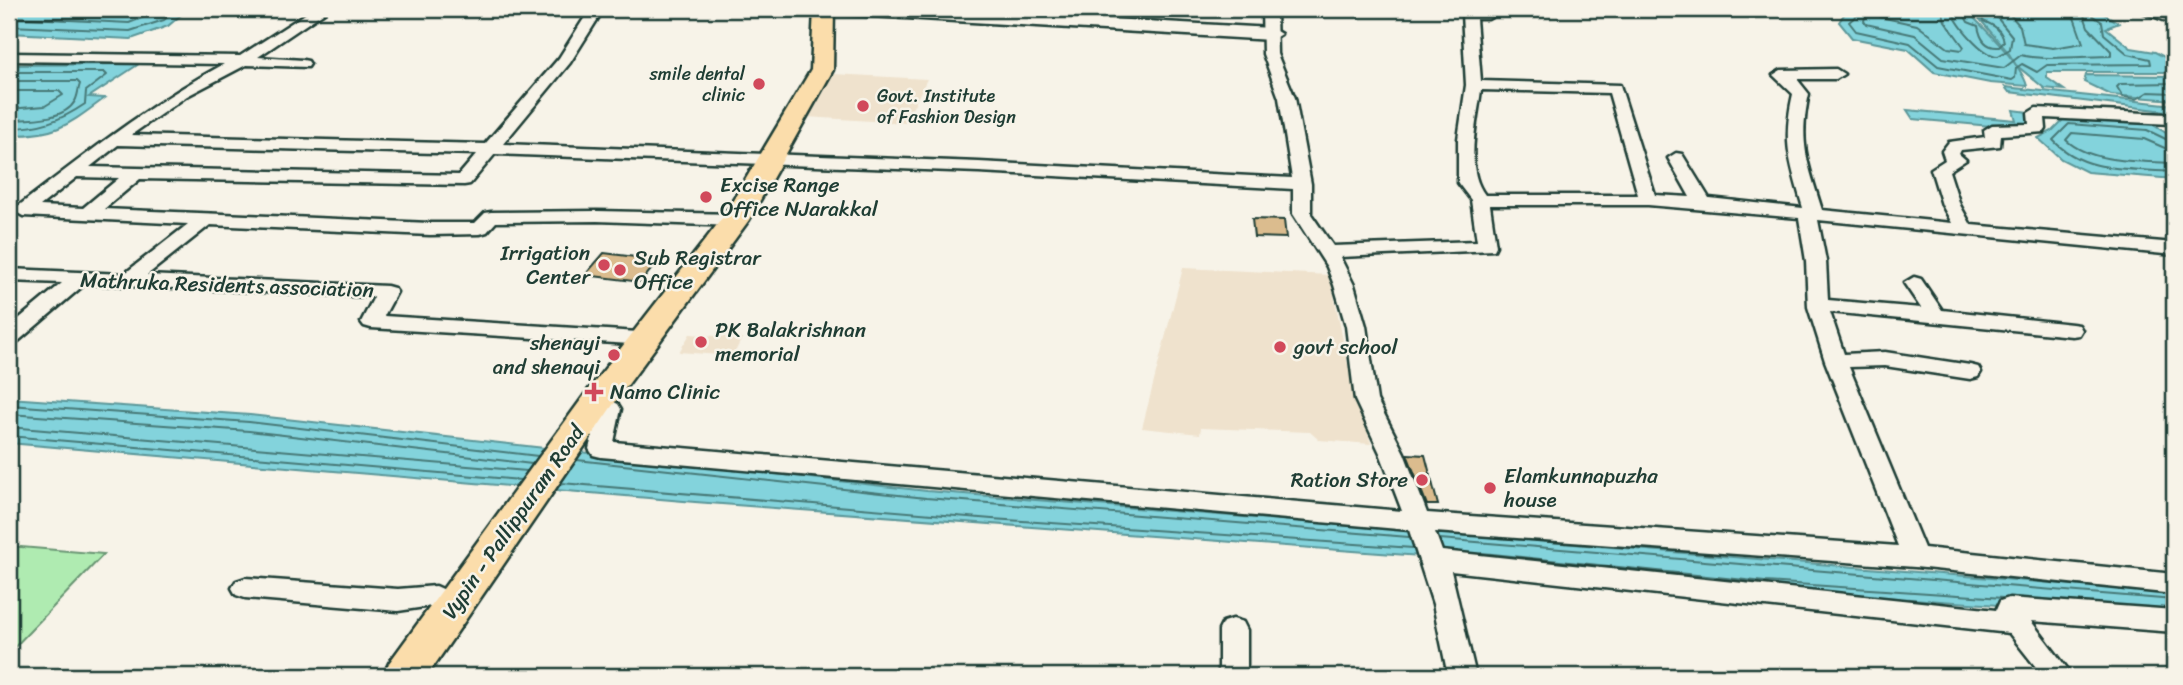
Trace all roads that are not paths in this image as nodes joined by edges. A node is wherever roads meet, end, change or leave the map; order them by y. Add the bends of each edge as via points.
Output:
1 (322, 9) edge
2 (597, 9) edge
3 (824, 9) edge
4 (838, 9) edge
5 (1173, 9) edge
6 (1269, 9) edge
7 (1488, 9) edge
8 (1739, 9) edge
9 (2141, 9) edge
10 (1747, 10) edge
11 (2174, 20) edge
12 (1167, 29) junction
13 (1271, 34) junction
14 (9, 57) edge
15 (243, 60) junction
16 (303, 64) dead end
17 (1836, 74) dead end
18 (1474, 85) junction
19 (2174, 116) edge
20 (116, 139) junction
21 (248, 144) junction
22 (349, 145) junction
23 (490, 149) junction
24 (1676, 158) dead end
25 (771, 159) junction
26 (74, 172) junction
27 (136, 173) junction
28 (214, 176) junction
29 (318, 177) junction
30 (1302, 184) junction
31 (1480, 200) junction
32 (1648, 200) junction
33 (1703, 203) junction
34 (87, 214) junction
35 (1810, 214) junction
36 (735, 220) junction
37 (203, 221) junction
38 (1965, 230) junction
39 (2174, 249) edge
40 (1327, 252) junction
41 (9, 275) edge
42 (79, 279) junction
43 (129, 280) junction
44 (1914, 283) dead end
45 (1818, 305) junction
46 (1931, 315) junction
47 (2072, 330) dead end
48 (9, 338) edge
49 (648, 338) junction
50 (1836, 361) junction
51 (1970, 372) dead end
52 (598, 401) junction
53 (1419, 522) junction
54 (1915, 557) junction
55 (2174, 584) edge
56 (246, 588) dead end
57 (436, 597) dead end
58 (1446, 604) junction
59 (2174, 621) edge
60 (2016, 623) junction
61 (1233, 630) dead end
62 (404, 676) edge
63 (1233, 676) edge
64 (1462, 676) edge
65 (2059, 676) edge

1 - 15 street
2 - 23 street via 565,60
3 - 25 main road, Vypin - Pallippuram Road via 822,70
4 - 12 street
5 - 12 street
6 - 13 street
7 - 18 street via 1488,15 1469,14
8 - 10 street
9 - 11 street
12 - 13 street
13 - 30 street via 1270,54 1287,99
14 - 15 street
15 - 16 street
15 - 20 street via 181,93
17 - 35 street via 1781,75 1801,94 1794,124
18 - 31 street via 1466,139 1467,183
18 - 32 street via 1615,88
19 - 38 street via 2036,113 2038,130 1992,130 1994,142 1955,146 1951,156 1958,160 1940,169
20 - 21 street
20 - 26 street
21 - 22 street
21 - 28 street
22 - 23 street
22 - 29 street
23 - 25 street
23 - 29 street via 464,180
24 - 33 street
25 - 30 street
25 - 36 main road, Vypin - Pallippuram Road
26 - 27 street
26 - 34 street via 23,211
27 - 28 street
27 - 34 street
28 - 29 street
30 - 40 street via 1302,214
31 - 32 street
31 - 40 street via 1487,246
32 - 33 street
33 - 35 street
34 - 37 street
35 - 38 street
35 - 45 street
36 - 37 street via 491,217 480,228 430,229
36 - 49 main road, Vypin - Pallippuram Road
37 - 43 street
38 - 39 street
40 - 53 street via 1345,285 1356,326 1366,400
41 - 42 street, Mathruka Residents association
42 - 43 street, Mathruka Residents association
42 - 48 street
43 - 49 street, Mathruka Residents association via 387,292 371,322
44 - 46 street via 1932,309
45 - 46 street
45 - 50 street
46 - 47 street
49 - 52 main road, Vypin - Pallippuram Road
50 - 51 street via 1885,359
50 - 54 street
52 - 53 street via 610,409 601,449
52 - 62 main road, Vypin - Pallippuram Road
53 - 54 street
53 - 58 street
54 - 55 street
56 - 57 street via 398,600
58 - 60 street via 1435,560
58 - 64 street
59 - 60 street via 2009,609
60 - 65 street
61 - 63 street

